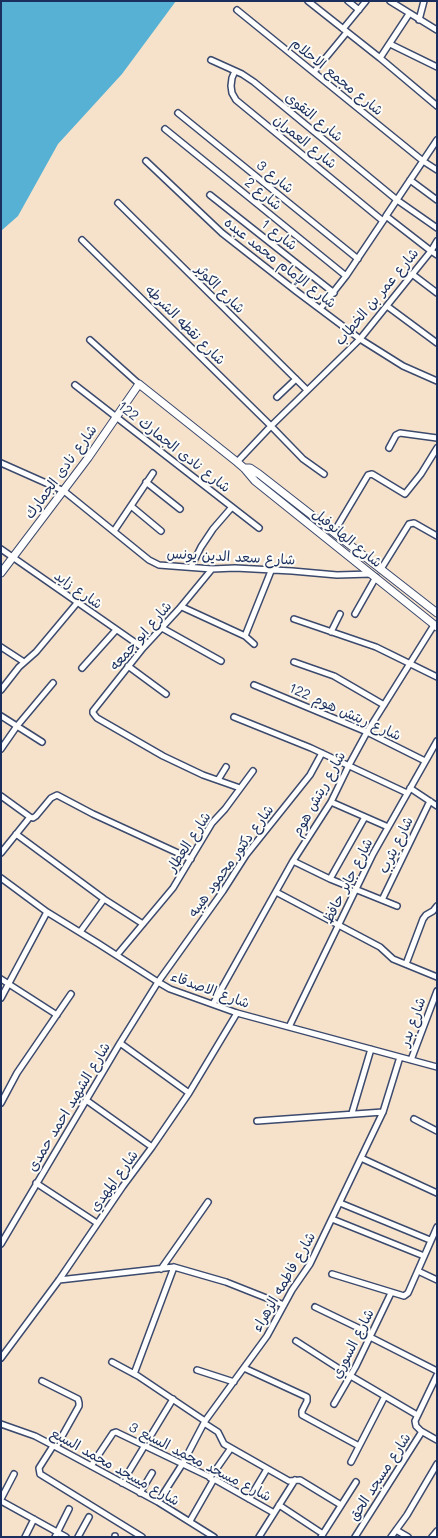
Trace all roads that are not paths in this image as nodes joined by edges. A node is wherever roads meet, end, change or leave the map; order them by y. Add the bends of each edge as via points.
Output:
1 (308, 1) edge
2 (348, 1) edge
3 (366, 1) edge
4 (390, 1) edge
5 (424, 1) edge
6 (238, 10) dead end
7 (359, 10) junction
8 (409, 14) junction
9 (419, 20) junction
10 (437, 30) edge
11 (345, 31) junction
12 (390, 44) junction
13 (380, 58) junction
14 (211, 60) dead end
15 (437, 67) edge
16 (235, 71) junction
17 (314, 72) junction
18 (437, 106) edge
19 (178, 113) dead end
20 (165, 128) dead end
21 (437, 140) edge
22 (423, 161) junction
23 (146, 162) dead end
24 (437, 170) edge
25 (410, 180) junction
26 (210, 195) dead end
27 (397, 200) junction
28 (437, 200) edge
29 (118, 203) dead end
30 (384, 218) junction
31 (437, 228) edge
32 (82, 240) dead end
33 (437, 241) edge
34 (430, 251) junction
35 (437, 255) edge
36 (358, 259) junction
37 (412, 274) junction
38 (346, 276) junction
39 (437, 292) edge
40 (334, 293) junction
41 (387, 306) junction
42 (320, 309) junction
43 (360, 338) junction
44 (90, 340) dead end
45 (437, 343) edge
46 (296, 379) junction
47 (437, 381) edge
48 (139, 384) junction
49 (75, 385) dead end
50 (307, 390) junction
51 (277, 397) dead end
52 (116, 417) junction
53 (271, 426) junction
54 (437, 438) edge
55 (389, 448) dead end
56 (437, 448) edge
57 (237, 462) junction
58 (1, 463) edge
59 (244, 468) junction
60 (153, 473) dead end
61 (324, 474) dead end
62 (146, 482) junction
63 (64, 491) junction
64 (131, 506) junction
65 (232, 507) junction
66 (180, 509) dead end
67 (259, 528) dead end
68 (114, 531) junction
69 (161, 531) dead end
70 (334, 532) junction
71 (437, 536) edge
72 (1, 549) edge
73 (14, 557) junction
74 (191, 567) junction
75 (212, 569) junction
76 (381, 569) junction
77 (271, 571) junction
78 (1, 572) edge
79 (373, 575) junction
80 (77, 603) junction
81 (182, 607) junction
82 (437, 613) edge
83 (340, 614) dead end
84 (354, 614) dead end
85 (294, 620) dead end
86 (436, 626) edge
87 (162, 628) junction
88 (116, 630) junction
89 (331, 632) junction
90 (245, 636) junction
91 (254, 644) dead end
92 (1, 647) edge
93 (143, 648) junction
94 (221, 661) dead end
95 (24, 662) junction
96 (294, 662) dead end
97 (411, 664) junction
98 (128, 666) junction
99 (82, 668) dead end
100 (437, 677) edge
101 (53, 683) dead end
102 (254, 685) dead end
103 (1, 690) edge
104 (166, 694) dead end
105 (384, 705) junction
106 (1, 716) edge
107 (234, 717) dead end
108 (17, 726) junction
109 (367, 732) junction
110 (437, 741) edge
111 (42, 742) dead end
112 (435, 748) edge
113 (1, 749) edge
114 (322, 753) junction
115 (425, 761) junction
116 (349, 765) junction
117 (226, 767) dead end
118 (253, 771) dead end
119 (218, 780) junction
120 (240, 788) junction
121 (409, 790) junction
122 (1, 796) edge
123 (430, 801) junction
124 (331, 802) junction
125 (437, 806) edge
126 (30, 817) junction
127 (365, 817) junction
128 (388, 827) junction
129 (16, 834) junction
130 (1, 853) edge
131 (191, 859) junction
132 (294, 861) junction
133 (1, 878) edge
134 (330, 879) junction
135 (356, 890) junction
136 (276, 892) junction
137 (104, 899) junction
138 (382, 900) junction
139 (397, 906) dead end
140 (437, 906) edge
141 (47, 912) junction
142 (434, 914) edge
143 (143, 924) junction
144 (338, 926) junction
145 (80, 932) junction
146 (117, 955) junction
147 (406, 964) junction
148 (437, 977) edge
149 (1, 979) edge
150 (158, 982) junction
151 (9, 984) junction
152 (437, 990) edge
153 (71, 994) dead end
154 (1, 998) edge
155 (213, 1004) junction
156 (237, 1013) junction
157 (57, 1015) junction
158 (289, 1027) junction
159 (120, 1043) junction
160 (370, 1049) junction
161 (400, 1057) junction
162 (411, 1060) junction
163 (437, 1067) edge
164 (189, 1092) junction
165 (86, 1100) junction
166 (1, 1103) edge
167 (383, 1112) junction
168 (352, 1113) junction
169 (414, 1119) dead end
170 (258, 1121) dead end
171 (437, 1131) edge
172 (152, 1147) junction
173 (360, 1158) junction
174 (36, 1183) junction
175 (437, 1193) edge
176 (208, 1202) dead end
177 (340, 1203) junction
178 (332, 1218) junction
179 (97, 1223) junction
180 (437, 1227) edge
181 (430, 1240) junction
182 (1, 1244) edge
183 (424, 1256) junction
184 (174, 1267) junction
185 (161, 1269) junction
186 (418, 1271) junction
187 (332, 1274) dead end
188 (59, 1280) junction
189 (437, 1280) edge
190 (391, 1293) junction
191 (284, 1304) junction
192 (315, 1307) dead end
193 (371, 1335) junction
194 (296, 1341) dead end
195 (1, 1358) edge
196 (112, 1362) dead end
197 (244, 1368) junction
198 (197, 1370) dead end
199 (437, 1371) edge
200 (134, 1374) junction
201 (349, 1375) junction
202 (437, 1375) edge
203 (42, 1381) dead end
204 (234, 1382) junction
205 (435, 1385) edge
206 (385, 1396) junction
207 (173, 1399) junction
208 (334, 1404) dead end
209 (417, 1415) junction
210 (204, 1422) junction
211 (1, 1424) edge
212 (421, 1431) junction
213 (437, 1440) edge
214 (54, 1446) junction
215 (145, 1446) junction
216 (359, 1446) junction
217 (231, 1448) junction
218 (350, 1462) dead end
219 (183, 1464) junction
220 (437, 1464) edge
221 (91, 1466) junction
222 (268, 1469) junction
223 (152, 1472) dead end
224 (14, 1474) dead end
225 (212, 1479) junction
226 (295, 1480) junction
227 (356, 1482) dead end
228 (122, 1483) junction
229 (140, 1493) junction
230 (249, 1499) junction
231 (1, 1500) edge
232 (158, 1502) junction
233 (279, 1505) junction
234 (341, 1505) junction
235 (69, 1510) dead end
236 (274, 1513) junction
237 (89, 1517) dead end
238 (34, 1519) junction
239 (190, 1521) junction
240 (396, 1530) junction
241 (437, 1531) edge
242 (206, 1532) junction
243 (261, 1534) edge
244 (56, 1535) edge
245 (322, 1535) edge
246 (25, 1537) edge
247 (66, 1537) edge
248 (78, 1537) edge
249 (142, 1537) edge
250 (202, 1537) edge
251 (214, 1537) edge
252 (267, 1537) edge
253 (355, 1537) edge
254 (391, 1537) edge
255 (408, 1537) edge
256 (432, 1537) edge

1 - 11 street
2 - 7 street
3 - 7 street
4 - 8 street
5 - 9 street
6 - 17 street, شارع مجمع الاحلام
7 - 11 street
8 - 9 street
8 - 12 street
9 - 10 street
11 - 13 street
11 - 17 street
12 - 13 street
12 - 15 street
13 - 18 street
14 - 16 street, شارع التقوى
16 - 27 street, شارع التقوى via 254,82
16 - 30 street, شارع العمران via 231,86 236,100
17 - 22 street, شارع مجمع الاحلام
19 - 36 street, شارع 3
20 - 38 street, شارع 2
21 - 22 street
22 - 24 street, شارع مجمع الاحلام
22 - 25 street
23 - 42 street, شارع الإمام محمد عبده via 222,233
25 - 27 street
25 - 28 street
26 - 40 street, شارع 1
27 - 30 street
27 - 31 street, شارع التقوى
29 - 46 street, شارع الكوثر
30 - 34 street, شارع عمر بن الخطاب
30 - 36 street
32 - 53 street, شارع نقطه الشرطه
33 - 34 street
34 - 35 street
34 - 37 street, شارع عمر بن الخطاب
36 - 38 street
37 - 39 street
37 - 41 street, شارع عمر بن الخطاب
38 - 40 street
40 - 42 street
41 - 43 street, شارع عمر بن الخطاب
41 - 45 street
42 - 43 street, شارع الإمام محمد عبده
43 - 47 street, شارع الإمام محمد عبده via 402,366
43 - 50 street, شارع عمر بن الخطاب
44 - 48 street, شارع الهانوفيل
46 - 50 street, شارع الكوثر
46 - 51 street
48 - 52 street, شارع نادى الجمارك
48 - 57 street, شارع الهانوفيل
49 - 52 street, شارع نادى الجمارك 122
50 - 53 street, شارع عمر بن الخطاب
52 - 63 street, شارع نادى الجمارك
52 - 65 street, شارع نادى الجمارك 122
53 - 57 street, شارع عمر بن الخطاب
53 - 61 street, شارع نقطه الشرطه via 303,460
54 - 55 street via 398,433
56 - 70 street via 405,494 372,474 368,475
57 - 59 street, شارع الهانوفيل
58 - 63 street, شارع سعد الدين يونس
59 - 70 street, شارع الهانوفيل via 254,470
59 - 79 street, شارع الهانوفيل via 255,481
60 - 62 street
62 - 64 street
62 - 66 street
63 - 68 street, شارع سعد الدين يونس
63 - 73 street, شارع نادى الجمارك
64 - 68 street
64 - 69 street
65 - 67 street, شارع نادى الجمارك 122
65 - 74 street via 209,535
68 - 74 street, شارع سعد الدين يونس via 154,563
70 - 76 street, شارع الهانوفيل
71 - 76 street via 414,523 409,524
72 - 73 street, شارع زايد
73 - 78 street, شارع نادى الجمارك
73 - 80 street, شارع زايد
74 - 75 street, شارع سعد الدين يونس
75 - 77 street, شارع سعد الدين يونس
75 - 81 street, شارع ابو جمعه
76 - 82 street, شارع الهانوفيل
77 - 79 street, شارع سعد الدين يونس
77 - 90 street
79 - 84 street
79 - 86 street, شارع الهانوفيل
80 - 88 street, شارع زايد
80 - 95 street
81 - 87 street, شارع ابو جمعه
81 - 90 street
83 - 89 street
85 - 89 street
86 - 97 street, شارع ريتش هوم
87 - 93 street, شارع ابو جمعه
87 - 94 street
88 - 93 street, شارع زايد
88 - 99 street
89 - 97 street via 376,647
90 - 91 street
92 - 95 street
93 - 98 street, شارع ابو جمعه
95 - 103 street
96 - 105 street via 334,676
97 - 100 street
97 - 105 street, شارع ريتش هوم
98 - 104 street
98 - 119 street, شارع ابو جمعه via 93,714 163,756
101 - 108 street
102 - 109 street, شارع ريتش هوم 122
105 - 109 street, شارع ريتش هوم
106 - 108 street
107 - 114 street
108 - 111 street
108 - 113 street
109 - 115 street, شارع ريتش هوم 122
109 - 116 street, شارع ريتش هوم
110 - 112 street, شارع جابر حافظ
112 - 115 street, شارع جابر حافظ
114 - 116 street
114 - 150 street, شارع دكتور محمود هيبه via 310,775 246,855
115 - 121 street, شارع جابر حافظ
116 - 121 street
116 - 124 street, شارع ريتش هوم
117 - 119 street
118 - 120 street, شارع العطار
119 - 120 street
120 - 131 street, شارع العطار via 212,823
121 - 123 street
121 - 128 street, شارع جابر حافظ
122 - 126 street
123 - 125 street
123 - 138 street, شارع يثرب
124 - 127 street
124 - 132 street, شارع ريتش هوم
126 - 129 street
126 - 131 street via 36,816 57,795
127 - 128 street
127 - 134 street
128 - 135 street, شارع جابر حافظ
129 - 130 street
129 - 137 street
131 - 143 street, شارع العطار via 173,888
132 - 134 street
132 - 136 street, شارع ريتش هوم
133 - 141 street, شارع الاصدقاء
134 - 135 street
135 - 138 street
135 - 144 street, شارع جابر حافظ
136 - 144 street
136 - 155 street, شارع ريتش هوم
137 - 143 street
137 - 145 street
138 - 139 street
140 - 142 street
141 - 145 street, شارع الاصدقاء
141 - 151 street
142 - 147 street via 423,919
143 - 146 street, شارع العطار
144 - 147 street
144 - 158 street, شارع جابر حافظ
145 - 146 street, شارع الاصدقاء
146 - 150 street, شارع الاصدقاء
147 - 148 street
149 - 151 street
150 - 155 street, شارع الاصدقاء
150 - 159 street, شارع الشهيد احمد حمدى
151 - 154 street
151 - 157 street
152 - 162 street, شارع بدر
153 - 157 street
155 - 156 street, شارع الاصدقاء
156 - 158 street, شارع الاصدقاء
156 - 164 street, شارع المهدي
157 - 166 street
158 - 160 street, شارع الاصدقاء
159 - 164 street
159 - 165 street, شارع الشهيد احمد حمدى
160 - 161 street, شارع الاصدقاء
160 - 168 street
161 - 162 street, شارع الاصدقاء
161 - 167 street, شارع فاطمه الزهراء
162 - 163 street, شارع الاصدقاء
164 - 172 street, شارع المهدي
165 - 172 street
165 - 174 street, شارع الشهيد احمد حمدى
167 - 168 street
167 - 173 street, شارع فاطمه الزهراء
168 - 170 street
169 - 171 street
172 - 179 street, شارع المهدي
173 - 175 street
173 - 177 street, شارع فاطمه الزهراء
174 - 179 street
174 - 182 street, شارع الشهيد احمد حمدى
176 - 185 street
177 - 178 street, شارع فاطمه الزهراء
177 - 181 street
178 - 183 street
178 - 191 street, شارع فاطمه الزهراء via 310,1264
179 - 188 street, شارع المهدي
180 - 181 street
181 - 183 street
183 - 186 street
184 - 185 street
184 - 191 street
184 - 200 street
185 - 188 street
186 - 189 street
186 - 190 street via 407,1295
187 - 190 street
188 - 195 street, شارع المهدي
190 - 193 street, شارع السوري
191 - 197 street, شارع فاطمه الزهراء via 267,1336
192 - 193 street
193 - 199 street
193 - 201 street, شارع السوري
194 - 201 street
196 - 200 street
197 - 204 street, شارع فاطمه الزهراء
197 - 216 street via 305,1396 302,1415
198 - 204 street
200 - 207 street
201 - 206 street
201 - 208 street, شارع السوري
202 - 205 street
203 - 214 street via 79,1402
204 - 210 street, شارع فاطمه الزهراء
205 - 209 street
206 - 209 street
206 - 216 street
207 - 210 street
207 - 215 street
209 - 212 street, شارع مسجد الحق via 415,1424
210 - 217 street via 218,1432 224,1444
210 - 219 street, شارع فاطمه الزهراء
211 - 214 street, شارع مسجد محمد السبع
212 - 213 street
212 - 253 street, شارع مسجد الحق
214 - 221 street, شارع مسجد محمد السبع
214 - 249 street via 39,1468 40,1474
215 - 219 street, شارع مسجد محمد السبع 3
215 - 221 street, شارع مسجد محمد السبع 3 via 115,1432
215 - 228 street
216 - 218 street
217 - 222 street
217 - 225 street
219 - 225 street, شارع مسجد محمد السبع 3
219 - 232 street, شارع فاطمه الزهراء
220 - 240 street
221 - 228 street, شارع مسجد محمد السبع
222 - 226 street via 289,1481
222 - 230 street
223 - 229 street
224 - 231 street
225 - 230 street, شارع مسجد محمد السبع 3
225 - 239 street
226 - 233 street
226 - 234 street
227 - 234 street
228 - 229 street, شارع مسجد محمد السبع
229 - 232 street, شارع مسجد محمد السبع
230 - 236 street, شارع مسجد محمد السبع 3
231 - 238 street
232 - 239 street, شارع مسجد محمد السبع
233 - 236 street
233 - 245 street
234 - 245 street
235 - 244 street
236 - 243 street
237 - 248 street
238 - 244 street
238 - 246 street
239 - 242 street, شارع مسجد محمد السبع
240 - 254 street
240 - 255 street
241 - 256 street
242 - 250 street
242 - 251 street, شارع مسجد محمد السبع
243 - 252 street
244 - 247 street

